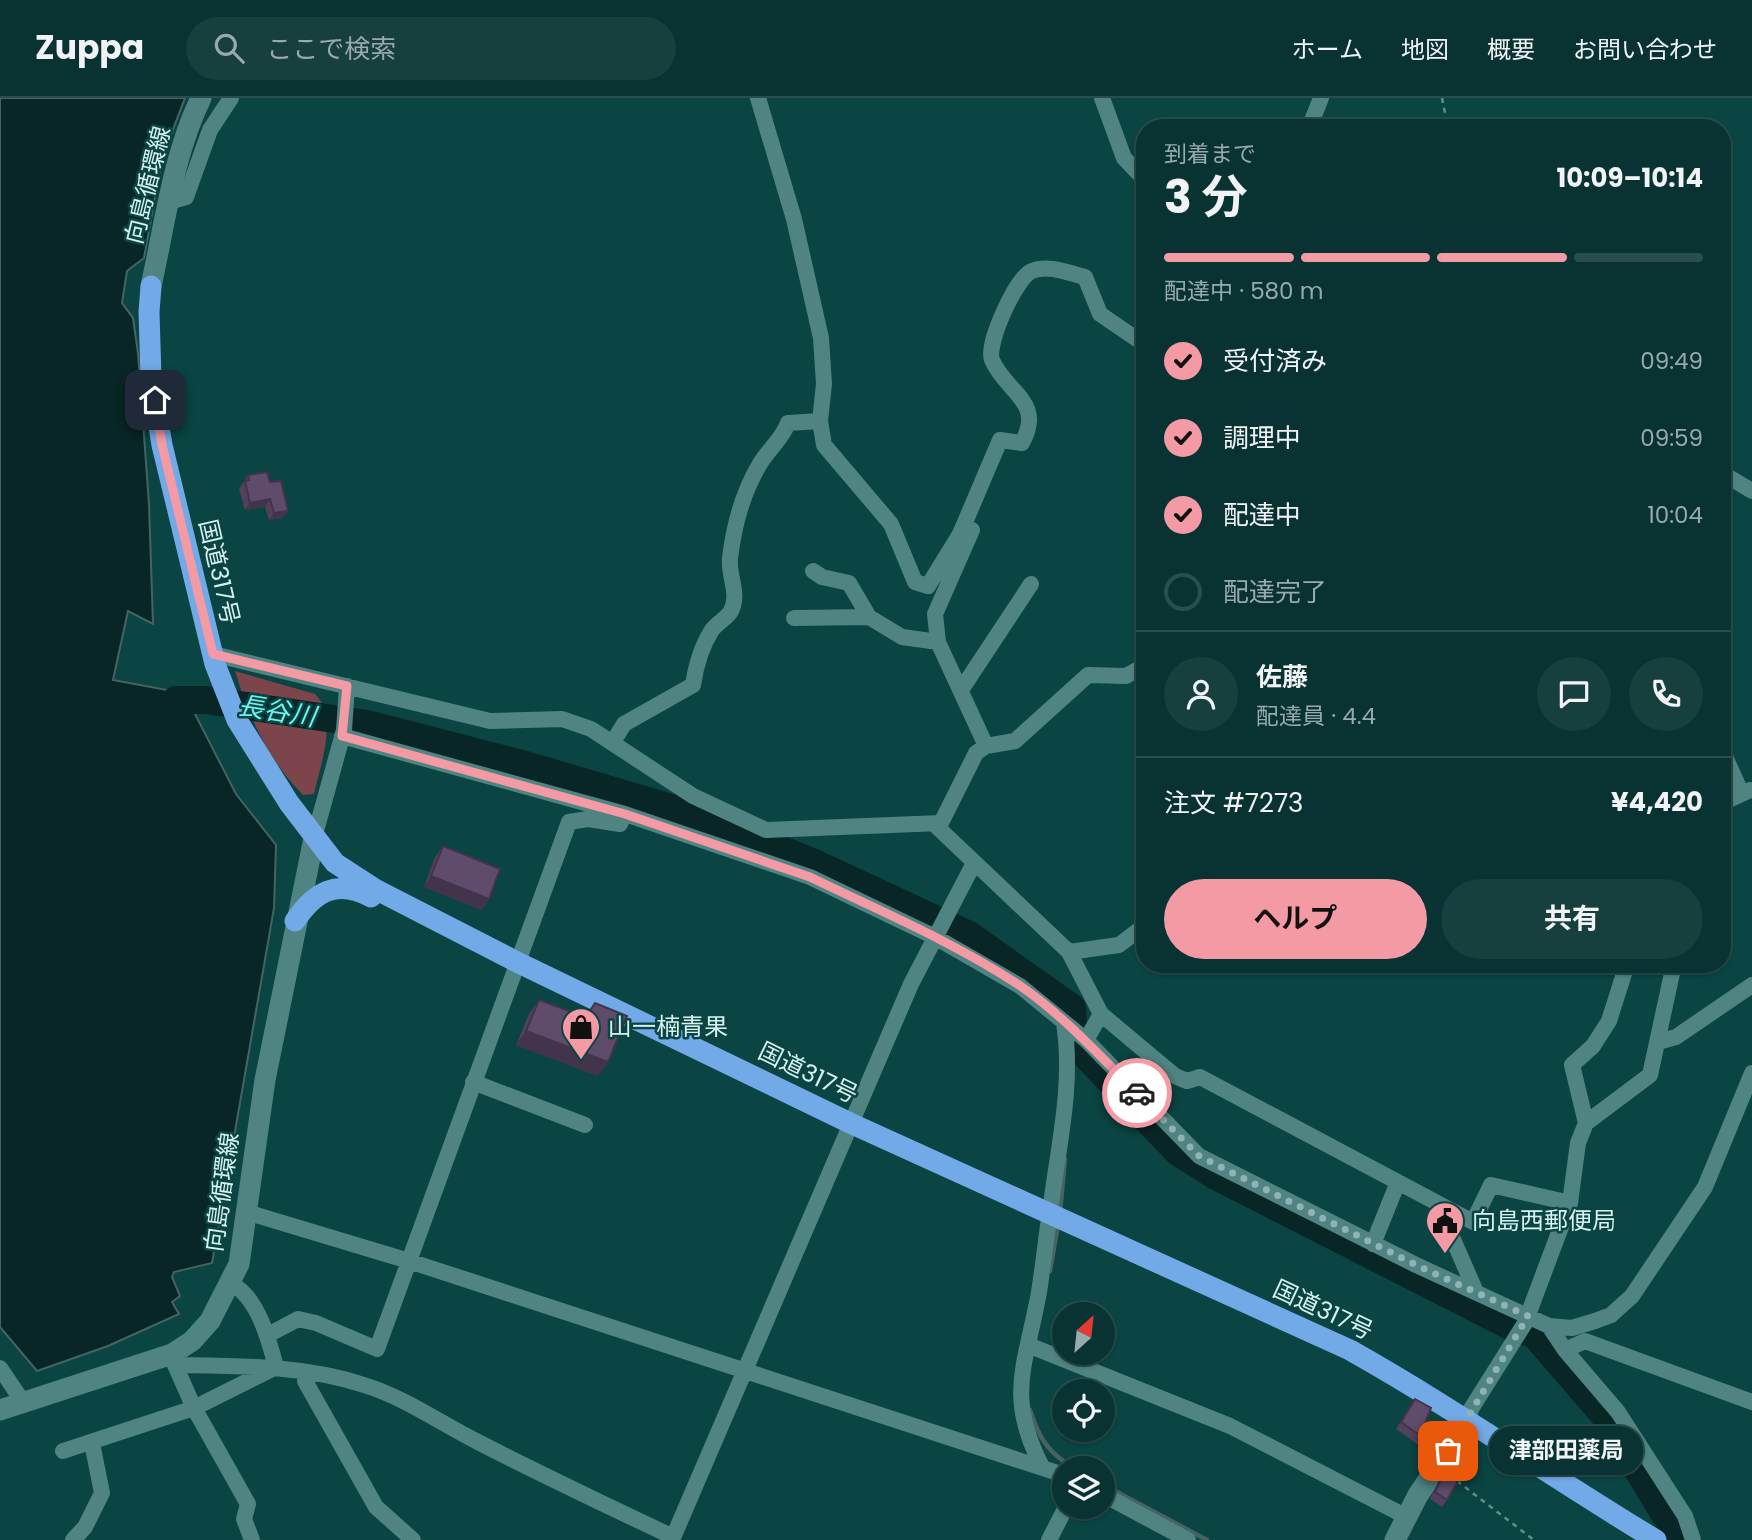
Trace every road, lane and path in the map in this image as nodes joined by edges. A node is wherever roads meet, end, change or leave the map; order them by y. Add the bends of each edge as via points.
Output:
1 (201, 98) edge
2 (231, 98) edge
3 (758, 98) edge
4 (1102, 98) edge
5 (1321, 98) edge
6 (1442, 98) edge
7 (1313, 119) edge
8 (1446, 119) edge
9 (1136, 171) edge
10 (169, 202) junction
11 (151, 286) joint
12 (1136, 339) edge
13 (820, 421) junction
14 (1731, 479) edge
15 (1752, 491) edge
16 (960, 534) junction
17 (813, 571) dead end
18 (1031, 584) dead end
19 (869, 617) junction
20 (793, 618) dead end
21 (938, 642) junction
22 (214, 659) junction
23 (1136, 670) edge
24 (346, 689) junction
25 (961, 690) junction
26 (343, 733) junction
27 (613, 742) junction
28 (986, 746) junction
29 (1731, 765) edge
30 (1747, 791) edge
31 (1731, 799) edge
32 (625, 814) junction
33 (934, 824) junction
34 (314, 838) junction
35 (974, 863) junction
36 (295, 921) junction
37 (1136, 932) edge
38 (937, 934) junction
39 (1069, 952) junction
40 (517, 962) junction
41 (1624, 973) edge
42 (1672, 973) edge
43 (1752, 985) edge
44 (1101, 1014) junction
45 (1064, 1023) junction
46 (1086, 1040) junction
47 (1658, 1042) junction
48 (473, 1082) junction
49 (1750, 1084) edge
50 (850, 1123) junction
51 (1586, 1124) junction
52 (585, 1125) dead end
53 (1398, 1182) junction
54 (1570, 1203) junction
55 (1452, 1211) junction
56 (246, 1212) junction
57 (1050, 1214) junction
58 (1373, 1244) junction
59 (409, 1261) junction
60 (232, 1284) junction
61 (1476, 1292) junction
62 (1528, 1316) junction
63 (1549, 1326) junction
64 (268, 1335) junction
65 (1028, 1345) junction
66 (1565, 1350) junction
67 (174, 1359) junction
68 (276, 1367) junction
69 (0, 1368) edge
70 (745, 1370) junction
71 (306, 1372) junction
72 (23, 1402) junction
73 (1752, 1402) edge
74 (194, 1408) junction
75 (0, 1410) edge
76 (1468, 1421) junction
77 (92, 1443) junction
78 (63, 1451) dead end
79 (1438, 1466) junction
80 (1042, 1467) junction
81 (1052, 1471) edge
82 (1115, 1501) edge
83 (1407, 1517) junction
84 (1060, 1519) edge
85 (673, 1538) edge
86 (74, 1540) edge
87 (252, 1540) edge
88 (413, 1540) edge
89 (1049, 1540) edge
90 (1188, 1540) edge
91 (1395, 1540) edge
92 (1534, 1540) edge
93 (1656, 1540) edge
94 (1693, 1540) edge

1 - 10 main road, 向島循環線
2 - 10 street via 210,130 186,197
3 - 13 street via 817,317 824,384
4 - 9 street via 1124,158
5 - 7 street
6 - 8 path
10 - 11 main road, 向島循環線
11 - 22 highway, 国道317号 via 151,378 162,445
12 - 16 street via 1100,314 1085,277 1048,268 1022,277 991,342 991,359 1025,405 1029,431 1022,443 1000,440
13 - 16 street via 830,456 891,524 915,582 928,586
13 - 27 street via 788,423 761,463 737,517 730,562 735,597 731,611 697,660 693,685 624,724
14 - 15 street
16 - 21 street via 972,530 935,614
17 - 19 street via 849,583
18 - 25 street
19 - 20 street
19 - 21 street via 902,637
21 - 25 street
22 - 24 street
22 - 34 highway, 国道317号 via 237,720
23 - 28 street via 1126,676 1088,675 1014,741
24 - 26 street
24 - 27 street via 490,721 562,719
25 - 28 street
26 - 32 street
26 - 34 street
27 - 33 street via 693,796 766,830
28 - 33 street via 976,753 941,823
29 - 30 street
30 - 31 street
32 - 38 street via 810,877
32 - 40 street via 620,824 588,819 569,822
33 - 35 street
34 - 36 main road, 向島循環線
34 - 40 highway, 国道317号 via 335,863 375,889
35 - 38 street
35 - 39 street
36 - 40 highway via 316,896 340,887 356,889 441,933
36 - 56 main road, 向島循環線
37 - 39 street via 1119,945
38 - 45 street via 1020,986
38 - 50 street
39 - 44 street
40 - 48 street
40 - 50 highway, 国道317号
41 - 51 street via 1609,1021 1593,1046 1572,1065
42 - 47 street
43 - 47 street via 1676,1037
44 - 46 street
44 - 53 street via 1175,1076 1187,1081 1200,1077
45 - 46 street
45 - 57 street via 1069,1050 1067,1086
46 - 58 street via 1199,1156
47 - 51 street via 1650,1075
48 - 52 street
48 - 59 street
49 - 63 street via 1705,1187 1632,1296 1611,1315 1595,1321 1572,1328
50 - 57 highway, 国道317号
50 - 70 street
51 - 54 street via 1578,1143
53 - 55 street
53 - 58 street
54 - 55 street via 1491,1185 1472,1222
54 - 62 street
55 - 61 street via 1452,1237
56 - 59 street
56 - 60 main road, 向島循環線
57 - 65 street
57 - 76 highway, 国道317号 via 1350,1350
58 - 61 street
59 - 64 street via 377,1349 298,1319
59 - 70 street
60 - 64 street via 241,1289
60 - 67 main road, 向島循環線 via 211,1321
61 - 62 street
62 - 63 street
62 - 76 street
63 - 66 street
64 - 68 street
65 - 80 street via 1020,1375 1021,1406 1026,1436
65 - 83 street via 1230,1426
66 - 73 street via 1586,1341
66 - 94 street via 1618,1412 1685,1516
67 - 68 street
67 - 72 main road, 向島循環線
67 - 74 street
68 - 71 street
68 - 74 street
69 - 72 street
70 - 80 street
70 - 85 street
71 - 85 street via 365,1385 425,1410 511,1460
71 - 88 street via 305,1381 376,1507
72 - 75 main road, 向島循環線
74 - 77 street
74 - 87 street via 248,1504 244,1518
76 - 79 main road
76 - 93 highway, 国道317号
77 - 78 street
77 - 86 street via 102,1493
79 - 83 main road
79 - 92 path
80 - 81 street
82 - 90 street
83 - 91 main road
84 - 89 street

